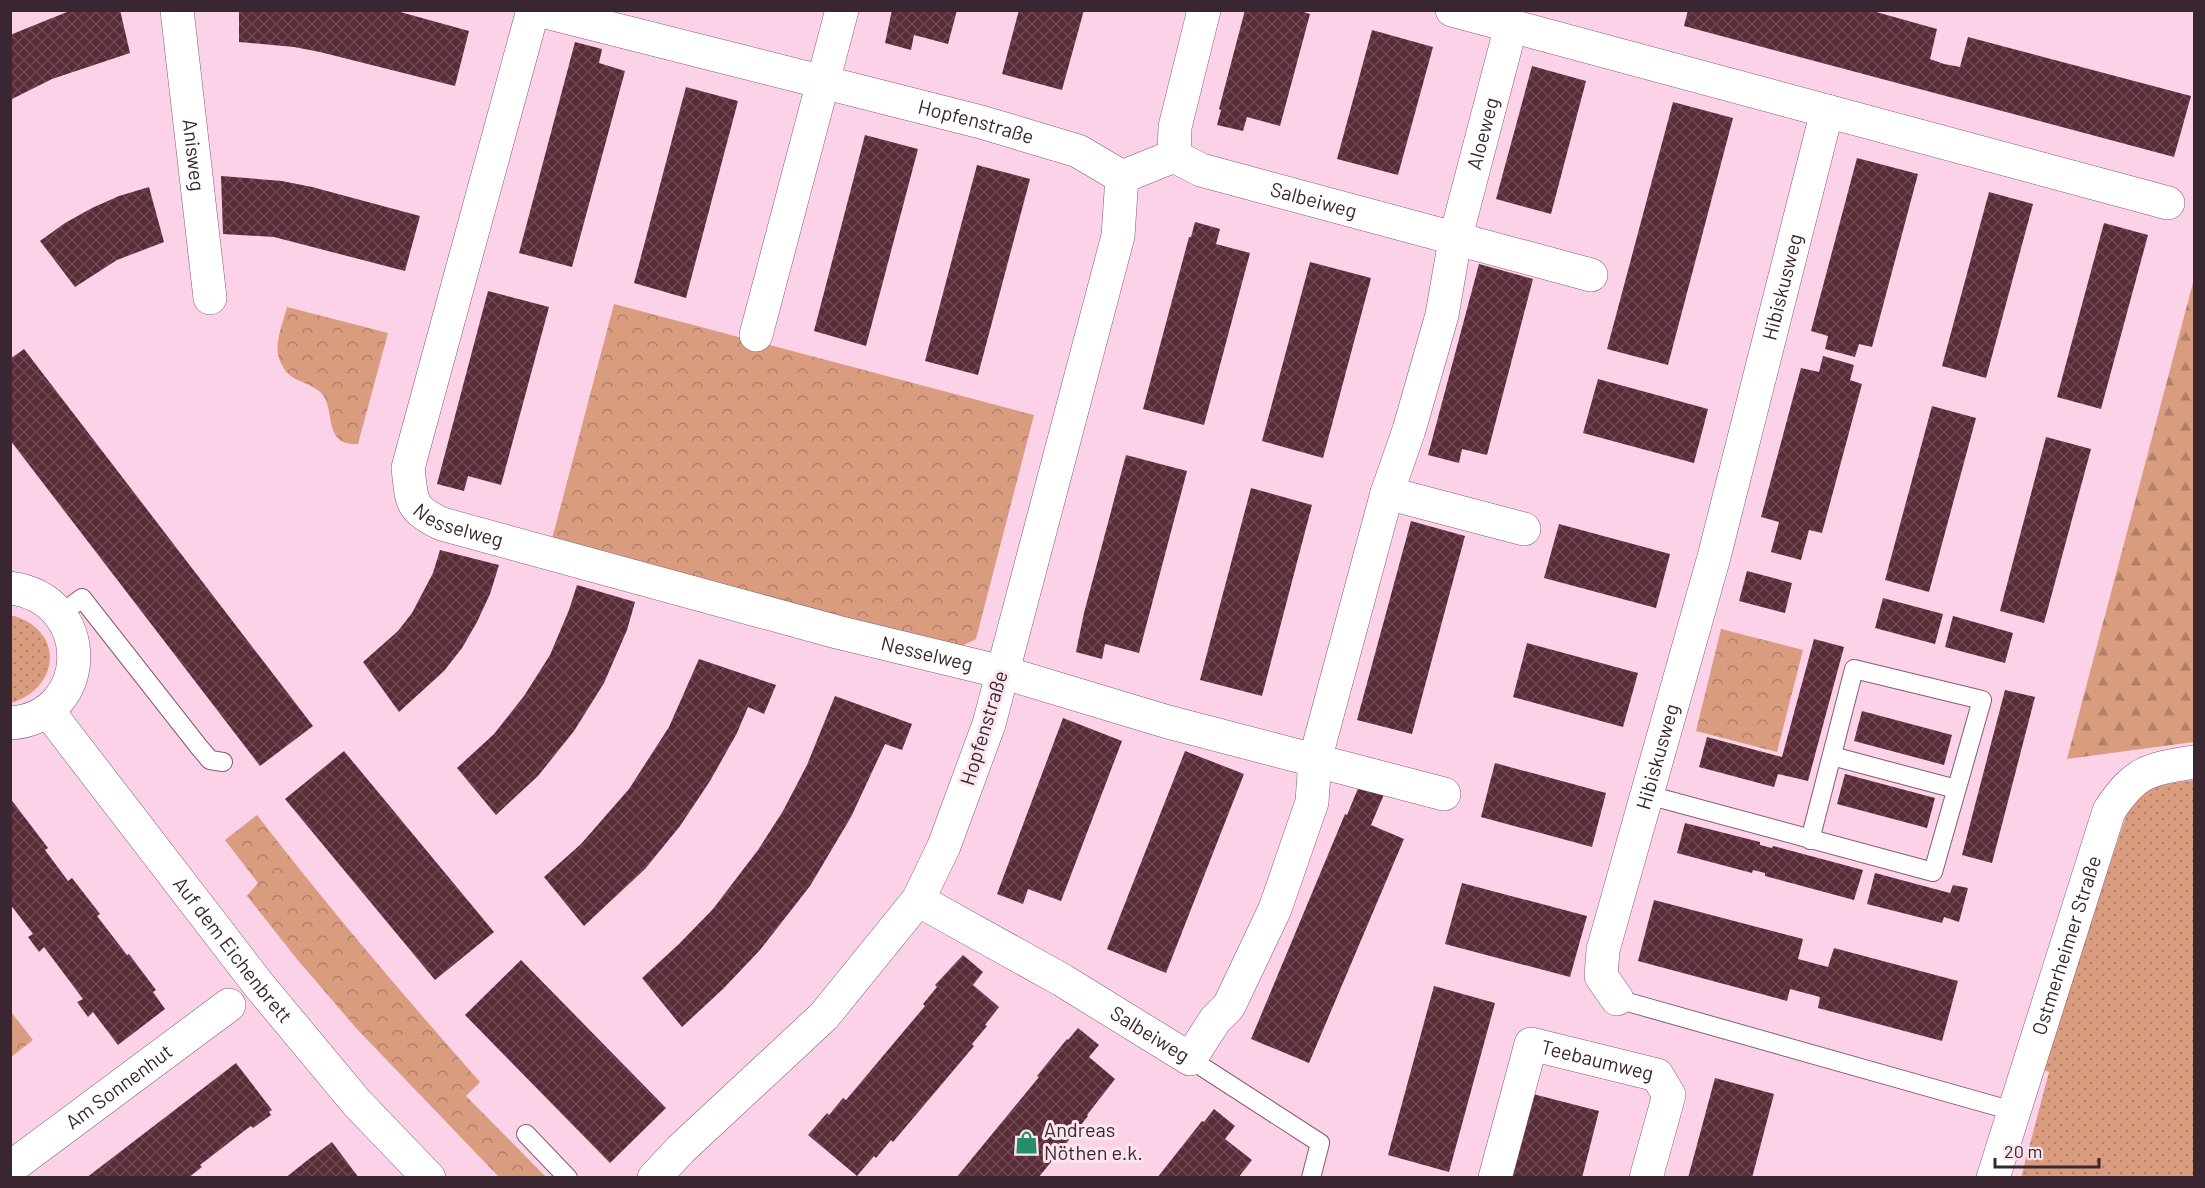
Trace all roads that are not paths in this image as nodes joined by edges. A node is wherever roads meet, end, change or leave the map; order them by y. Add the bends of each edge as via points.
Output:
1 (177, 10) edge
2 (533, 10) edge
3 (538, 10) edge
4 (842, 10) edge
5 (1204, 10) edge
6 (1452, 10) edge
7 (1511, 26) junction
8 (823, 82) junction
9 (1827, 111) junction
10 (1174, 156) junction
11 (1122, 177) junction
12 (2168, 203) dead end
13 (1455, 240) junction
14 (1591, 275) dead end
15 (210, 298) dead end
16 (756, 335) dead end
17 (1387, 493) junction
18 (1524, 529) dead end
19 (10, 588) edge
20 (61, 614) junction
21 (1002, 672) junction
22 (48, 711) junction
23 (10, 723) edge
24 (1832, 756) junction
25 (1315, 760) junction
26 (223, 762) dead end
27 (2194, 762) edge
28 (1956, 789) junction
29 (1444, 794) dead end
30 (1648, 795) junction
31 (1810, 840) junction
32 (918, 900) junction
33 (1617, 999) joint
34 (229, 1005) dead end
35 (1190, 1059) junction
36 (2013, 1111) junction
37 (526, 1134) dead end
38 (10, 1168) edge
39 (429, 1178) edge
40 (568, 1178) edge
41 (654, 1178) edge
42 (1311, 1178) edge
43 (1495, 1178) edge
44 (1646, 1178) edge
45 (1993, 1178) edge

1 - 15 street, Anisweg
2 - 21 street, Nesselweg via 408,468 412,501 426,517 442,524 826,629
3 - 8 street, Hopfenstraße
4 - 8 street
5 - 10 street via 1175,127
6 - 7 street
7 - 9 street
7 - 13 street, Aloeweg
8 - 11 street, Hopfenstraße via 1078,151
8 - 16 street
9 - 12 street
9 - 30 street, Hibiskusweg via 1753,410
10 - 11 street
10 - 13 street, Salbeiweg via 1201,170
11 - 21 street, Hopfenstraße via 1118,236
13 - 14 street, Salbeiweg
13 - 17 street, Salbeiweg via 1442,315
17 - 18 street
17 - 25 street, Salbeiweg
19 - 20 street via 45,599
20 - 22 street via 73,638 75,665 66,690
20 - 26 lane via 82,598 210,760
21 - 25 street via 1168,722
21 - 32 street, Hopfenstraße via 977,758 944,846
22 - 23 street via 24,723
22 - 39 street, Auf dem Eichenbrett via 266,993 357,1103
24 - 28 lane
24 - 28 lane via 1854,669 1982,700
24 - 31 lane
25 - 29 street
25 - 35 street, Salbeiweg via 1312,801 1275,909 1229,1006
27 - 36 street, Ostmerheimer Straße via 2145,772 2122,790 2109,811
28 - 31 lane via 1933,872
30 - 31 lane
30 - 33 street, Hibiskusweg via 1604,950 1601,976
32 - 35 street, Salbeiweg via 1062,980
32 - 41 street, Hopfenstraße via 824,1016
33 - 36 lane, Hibiskusweg
34 - 38 street, Am Sonnenhut
35 - 42 lane via 1320,1143
36 - 45 street, Ostmerheimer Straße
37 - 40 lane
43 - 44 street, Teebaumweg via 1531,1044 1657,1075 1669,1095

